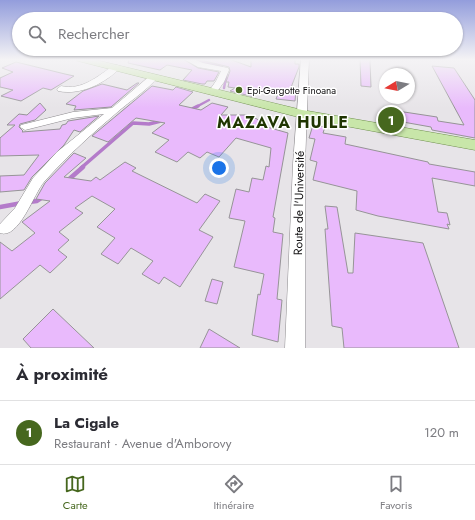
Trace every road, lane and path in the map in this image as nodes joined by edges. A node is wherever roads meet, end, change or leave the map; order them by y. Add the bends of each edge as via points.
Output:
1 (103, 75) edge
2 (147, 75) edge
3 (222, 75) edge
4 (304, 75) edge
5 (154, 77) junction
6 (61, 89) dead end
7 (213, 91) junction
8 (115, 110) junction
9 (302, 114) junction
10 (25, 127) dead end
11 (475, 145) edge
12 (5, 229) dead end
13 (295, 348) edge

1 - 6 street via 83,88 65,91
2 - 5 main road
3 - 7 street
4 - 9 street, Route de l'Université
5 - 7 main road
5 - 8 street
7 - 9 main road
8 - 10 street via 73,114
8 - 12 street via 61,155 38,181 20,212
9 - 11 main road
9 - 13 street, Route de l'Université

